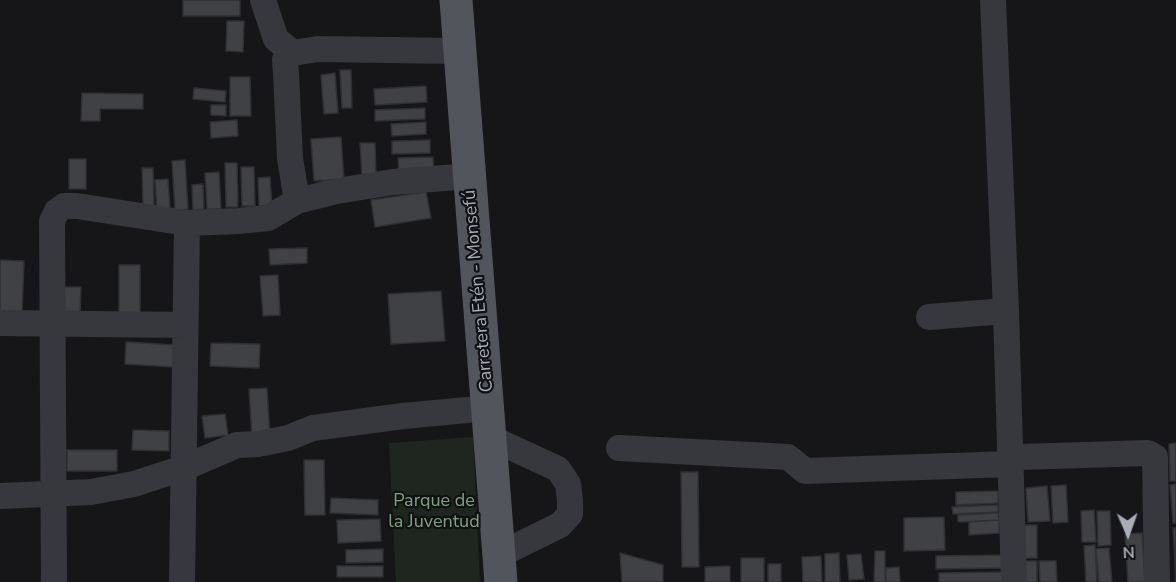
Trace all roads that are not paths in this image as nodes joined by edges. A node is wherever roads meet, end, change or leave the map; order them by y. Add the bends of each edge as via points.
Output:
1 (263, 0) edge
2 (456, 0) edge
3 (993, 0) edge
4 (460, 51) junction
5 (293, 53) junction
6 (470, 176) junction
7 (297, 201) junction
8 (187, 224) junction
9 (1006, 311) junction
10 (929, 317) dead end
11 (0, 323) edge
12 (52, 323) junction
13 (185, 325) junction
14 (490, 423) junction
15 (619, 448) dead end
16 (1011, 464) junction
17 (186, 467) junction
18 (55, 495) junction
19 (0, 496) edge
20 (500, 568) edge
21 (54, 582) edge
22 (182, 582) edge
23 (1014, 582) edge
24 (1157, 582) edge

1 - 5 street via 276,39
2 - 4 main road, Carretera Etén - Monsefú
3 - 9 street
4 - 5 street via 317,49
4 - 6 main road, Carretera Etén - Monsefú
5 - 7 street via 285,60 290,158
6 - 7 street via 393,182
6 - 14 main road, Carretera Etén - Monsefú
7 - 8 street via 268,218
8 - 12 street via 100,208 64,206 57,211 52,221
8 - 13 street
9 - 10 street
9 - 16 street
11 - 12 street
12 - 13 street
12 - 18 street
13 - 17 street
14 - 17 street via 403,416 314,428 288,438 237,445
14 - 20 main road, Carretera Etén - Monsefú
14 - 20 street via 558,469 568,484 570,500 570,514 560,525
15 - 16 street via 788,457 805,471
16 - 23 street
16 - 24 street via 1020,457 1148,453 1155,457
17 - 18 street via 134,484
17 - 22 street
18 - 19 street
18 - 21 street

